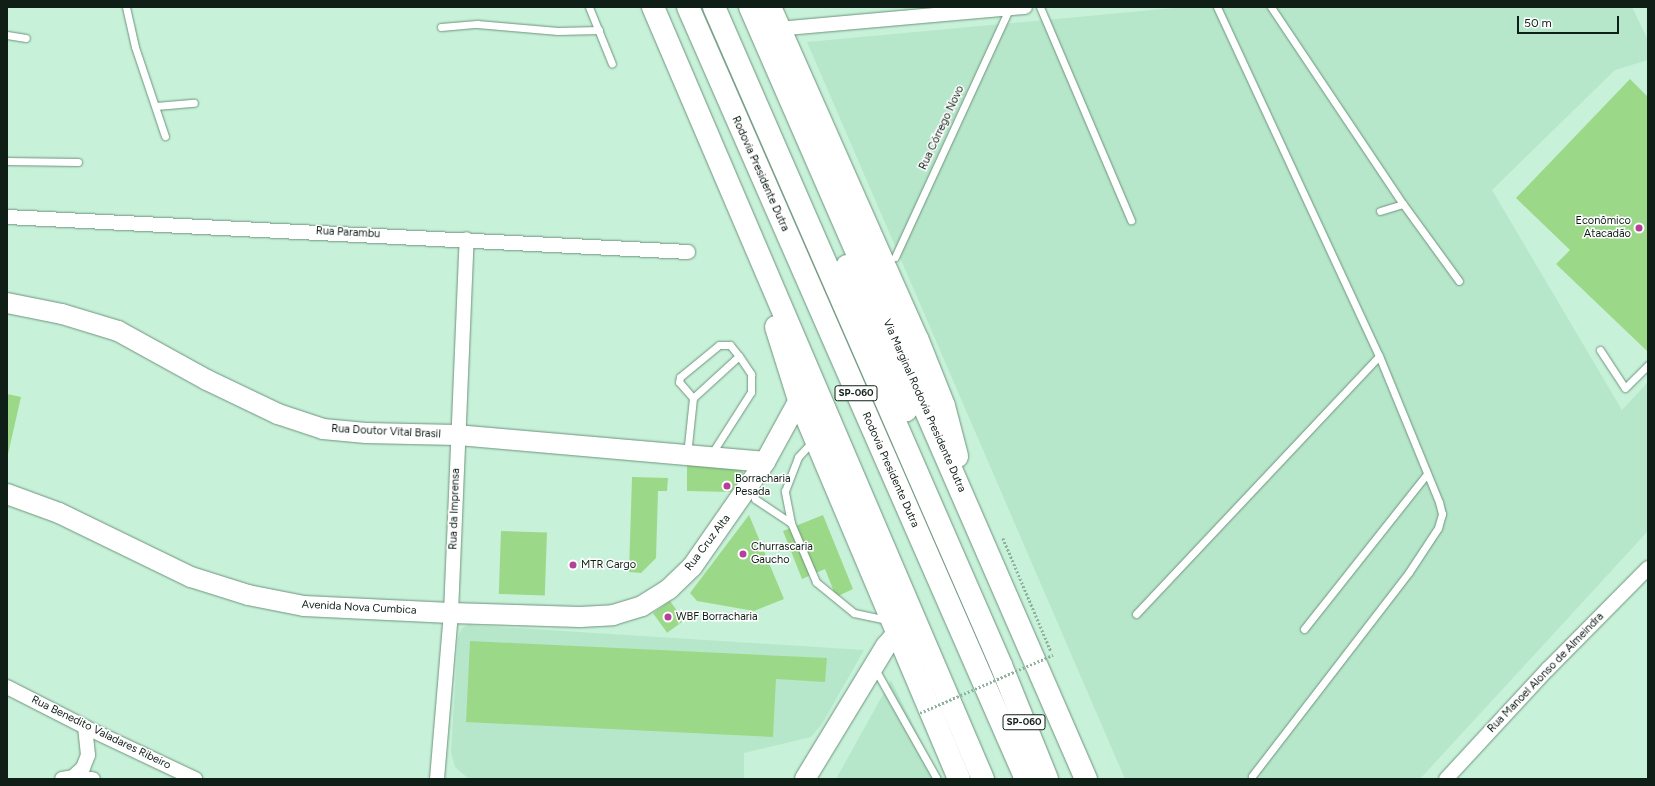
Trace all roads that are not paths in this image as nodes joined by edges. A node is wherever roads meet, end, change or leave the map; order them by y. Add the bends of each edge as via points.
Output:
1 (126, 7) edge
2 (589, 7) edge
3 (654, 7) edge
4 (688, 7) edge
5 (714, 7) edge
6 (750, 7) edge
7 (770, 7) edge
8 (1025, 7) edge
9 (1040, 7) edge
10 (1217, 7) edge
11 (1271, 7) edge
12 (1010, 9) junction
13 (441, 27) dead end
14 (788, 28) dead end
15 (599, 30) junction
16 (761, 33) junction
17 (7, 34) edge
18 (26, 38) dead end
19 (612, 64) dead end
20 (194, 103) dead end
21 (156, 106) junction
22 (164, 136) dead end
23 (7, 161) edge
24 (78, 162) dead end
25 (1403, 204) junction
26 (1380, 211) dead end
27 (7, 217) edge
28 (1131, 220) dead end
29 (752, 234) junction
30 (467, 239) junction
31 (688, 252) dead end
32 (895, 257) dead end
33 (1459, 281) dead end
34 (7, 303) edge
35 (1600, 350) dead end
36 (739, 356) junction
37 (1379, 356) junction
38 (1648, 365) edge
39 (693, 398) junction
40 (799, 400) junction
41 (814, 434) junction
42 (457, 435) junction
43 (782, 435) junction
44 (686, 456) junction
45 (708, 458) junction
46 (765, 462) junction
47 (1427, 474) junction
48 (749, 485) junction
49 (7, 494) edge
50 (968, 506) junction
51 (791, 523) junction
52 (1648, 568) edge
53 (451, 613) junction
54 (1136, 614) dead end
55 (613, 615) joint
56 (896, 626) junction
57 (1304, 629) dead end
58 (1001, 665) junction
59 (874, 667) junction
60 (7, 687) edge
61 (85, 727) junction
62 (1252, 776) dead end
63 (68, 778) edge
64 (93, 779) edge
65 (195, 779) edge
66 (437, 779) edge
67 (805, 779) edge
68 (937, 779) edge
69 (959, 779) edge
70 (983, 779) edge
71 (1026, 779) edge
72 (1047, 779) edge
73 (1086, 779) edge
74 (1446, 779) edge

1 - 21 lane via 135,47
2 - 15 lane
3 - 29 highway, SP-060
4 - 71 highway, Rodovia Presidente Dutra / SP-060
5 - 58 highway, SP-060
6 - 16 highway, SP-060
7 - 50 highway via 937,389 954,438
8 - 12 street
9 - 28 lane
10 - 37 lane
11 - 25 lane
12 - 14 street
12 - 32 lane, Rua Córrego Novo
13 - 15 lane via 477,24 558,31
15 - 19 lane
16 - 50 highway, Via Marginal Rodovia Presidente Dutra / SP-060
16 - 58 highway via 770,80 904,404 929,475 992,627
17 - 18 lane
20 - 21 lane
21 - 22 lane
23 - 24 lane
25 - 26 lane
25 - 33 lane
27 - 30 street, Rua Parambu
29 - 40 highway via 750,252
29 - 70 highway, SP-060
30 - 31 street, Rua Parambu
30 - 42 street, Rua da Imprensa
34 - 42 street, Rua Doutor Vital Brasil via 62,314 118,332 207,380 278,414 323,429 366,433
35 - 38 lane via 1625,388
36 - 39 lane
36 - 39 lane via 730,345 719,345 680,377 679,382
36 - 45 lane via 751,374 751,392
37 - 47 lane
37 - 54 lane
39 - 44 lane
40 - 41 highway
40 - 43 street
41 - 43 street via 795,429
41 - 51 lane via 798,457 785,491
41 - 56 highway
42 - 44 street, Rua Doutor Vital Brasil
42 - 53 street, Rua da Imprensa
43 - 46 street
44 - 45 street, Rua Doutor Vital Brasil
45 - 46 street, Rua Doutor Vital Brasil
46 - 48 street, Rua Cruz Alta
47 - 57 lane
47 - 62 lane via 1440,508 1438,528 1409,572
48 - 51 lane via 755,499
48 - 55 street, Rua Cruz Alta via 692,567 669,589 642,606
49 - 53 street, Avenida Nova Cumbica via 59,513 191,577 248,595 304,606
50 - 73 highway, Via Marginal Rodovia Presidente Dutra / SP-060
51 - 56 lane via 816,582 854,613
52 - 74 street, Rua Manoel Alonso de Almeindra
53 - 55 street, Avenida Nova Cumbica via 580,617
53 - 66 street, Rua da Imprensa
56 - 59 street
56 - 69 highway
58 - 72 highway, SP-060
59 - 67 street
59 - 68 lane
60 - 61 street, Rua Benedito Valadares Ribeiro
61 - 63 street via 88,755 83,768
61 - 65 street, Rua Benedito Valadares Ribeiro
63 - 64 street

